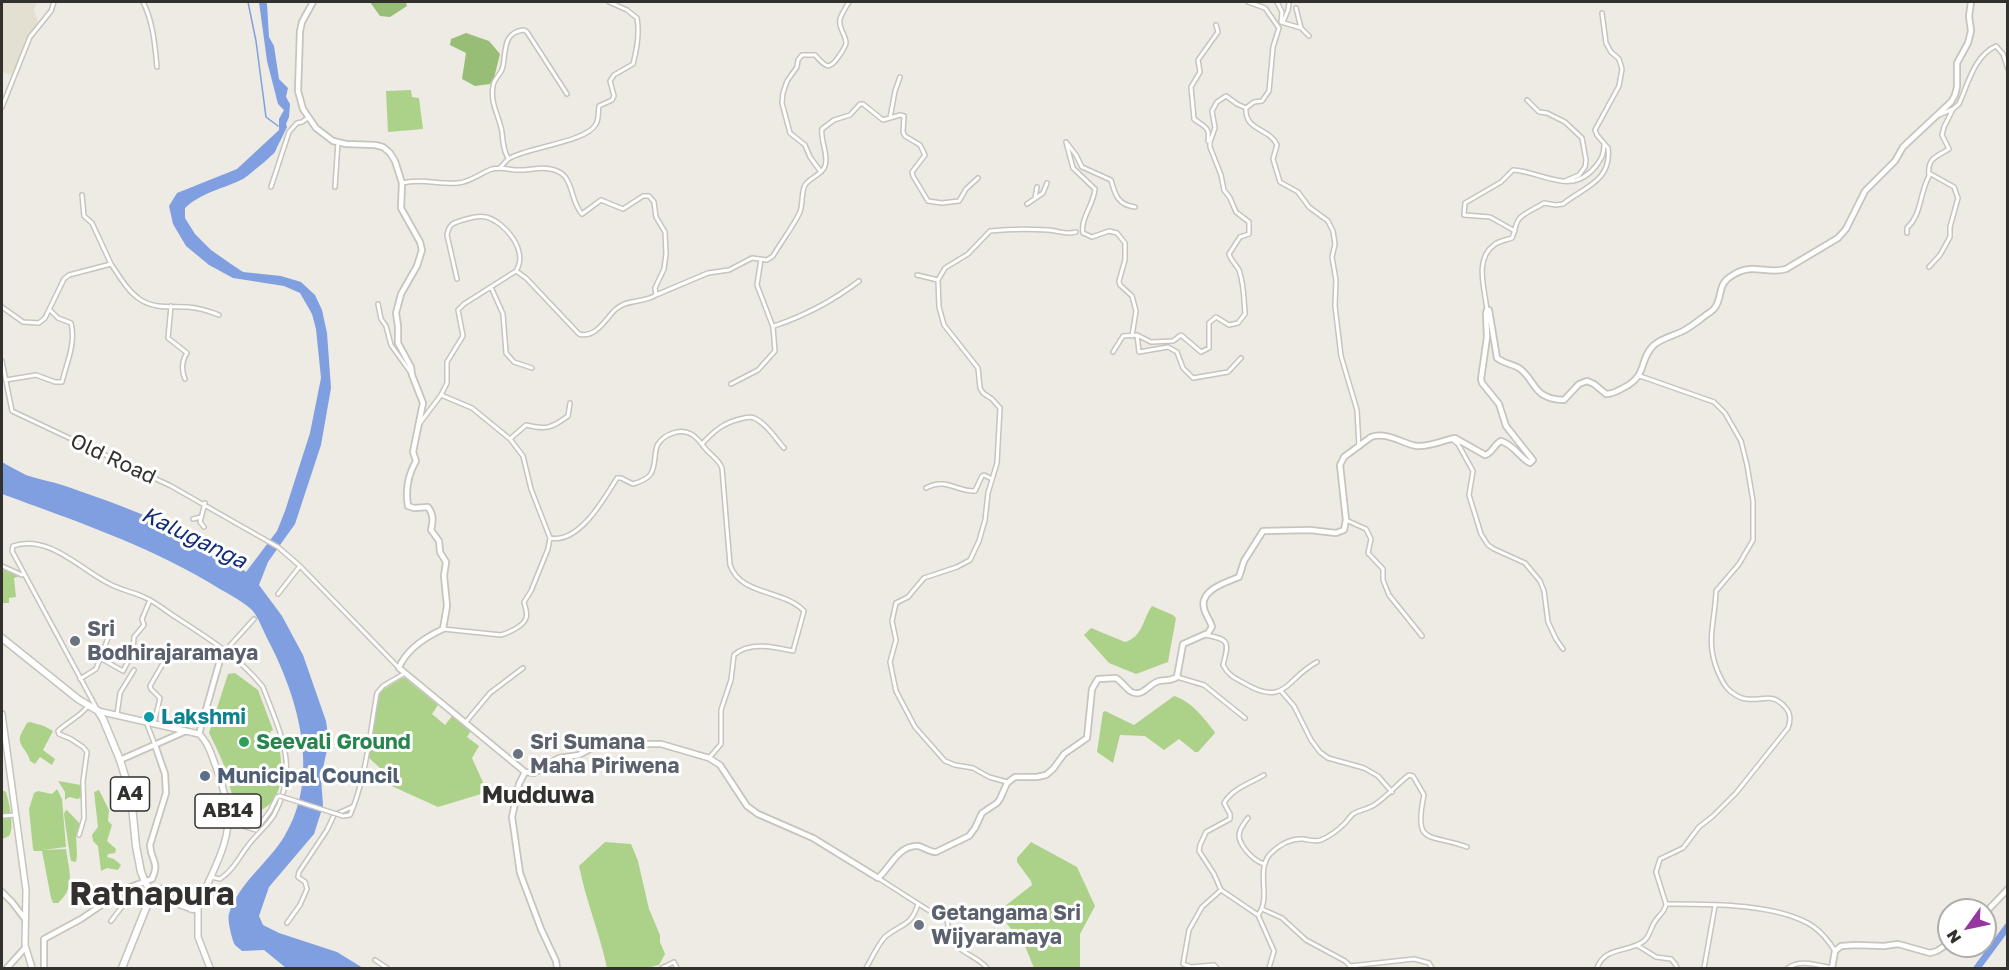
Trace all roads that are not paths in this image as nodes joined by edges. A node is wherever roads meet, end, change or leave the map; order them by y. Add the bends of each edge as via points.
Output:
1 (54, 2) edge
2 (143, 2) edge
3 (313, 2) edge
4 (609, 2) edge
5 (849, 2) edge
6 (1247, 2) edge
7 (1277, 2) edge
8 (1971, 2) edge
9 (1289, 3) edge
10 (1296, 8) dead end
11 (1602, 13) dead end
12 (1282, 22) junction
13 (1216, 24) dead end
14 (1279, 28) junction
15 (1301, 28) junction
16 (1309, 36) dead end
17 (157, 67) dead end
18 (2007, 69) edge
19 (900, 77) dead end
20 (567, 93) dead end
21 (1527, 100) dead end
22 (2, 106) edge
23 (1246, 108) junction
24 (1953, 109) junction
25 (1937, 116) junction
26 (309, 117) junction
27 (890, 118) junction
28 (338, 142) junction
29 (1210, 142) junction
30 (1603, 142) junction
31 (508, 158) junction
32 (500, 168) junction
33 (821, 172) junction
34 (1929, 173) junction
35 (978, 178) dead end
36 (1563, 181) junction
37 (402, 183) junction
38 (1047, 183) dead end
39 (272, 187) dead end
40 (335, 187) dead end
41 (1037, 187) dead end
42 (81, 195) dead end
43 (1035, 198) junction
44 (1027, 204) dead end
45 (1135, 207) dead end
46 (1515, 231) junction
47 (1076, 232) dead end
48 (1907, 233) dead end
49 (761, 259) junction
50 (111, 264) junction
51 (1929, 267) dead end
52 (516, 271) junction
53 (917, 275) dead end
54 (457, 279) dead end
55 (938, 280) junction
56 (859, 281) dead end
57 (491, 287) junction
58 (656, 295) junction
59 (378, 304) dead end
60 (171, 306) junction
61 (2, 307) edge
62 (50, 310) junction
63 (1487, 310) junction
64 (219, 315) dead end
65 (773, 327) junction
66 (1137, 335) junction
67 (1132, 336) junction
68 (1113, 352) dead end
69 (1241, 358) dead end
70 (2, 361) edge
71 (532, 368) dead end
72 (412, 375) junction
73 (1640, 376) junction
74 (185, 378) dead end
75 (6, 380) junction
76 (731, 384) dead end
77 (441, 395) junction
78 (570, 404) dead end
79 (419, 425) junction
80 (510, 439) junction
81 (1452, 439) junction
82 (702, 444) junction
83 (1359, 447) junction
84 (784, 448) dead end
85 (993, 479) junction
86 (926, 488) dead end
87 (204, 503) junction
88 (201, 517) junction
89 (193, 519) dead end
90 (1346, 520) junction
91 (204, 527) dead end
92 (550, 538) junction
93 (2, 566) edge
94 (300, 566) junction
95 (24, 576) junction
96 (278, 594) dead end
97 (150, 600) junction
98 (254, 619) dead end
99 (443, 629) junction
100 (1204, 635) junction
101 (1422, 636) dead end
102 (2, 638) edge
103 (108, 638) dead end
104 (1563, 649) dead end
105 (225, 651) junction
106 (100, 658) junction
107 (165, 660) dead end
108 (1317, 662) dead end
109 (399, 668) junction
110 (523, 668) dead end
111 (134, 670) dead end
112 (405, 673) junction
113 (1177, 677) junction
114 (80, 680) junction
115 (1281, 691) junction
116 (88, 706) junction
117 (98, 711) junction
118 (2, 714) edge
119 (117, 715) junction
120 (1245, 718) dead end
121 (147, 722) junction
122 (465, 723) junction
123 (154, 724) junction
124 (3, 730) edge
125 (186, 731) junction
126 (199, 734) junction
127 (155, 745) junction
128 (708, 758) junction
129 (120, 760) junction
130 (525, 772) junction
131 (1264, 775) dead end
132 (1007, 783) junction
133 (1392, 792) junction
134 (354, 806) junction
135 (16, 814) junction
136 (2, 816) edge
137 (1248, 818) dead end
138 (228, 824) junction
139 (80, 835) dead end
140 (1467, 847) dead end
141 (1264, 864) junction
142 (210, 877) junction
143 (878, 878) junction
144 (147, 885) junction
145 (165, 889) junction
146 (125, 890) junction
147 (1221, 890) junction
148 (2, 892) edge
149 (158, 895) junction
150 (149, 900) junction
151 (196, 902) junction
152 (918, 904) junction
153 (1666, 904) junction
154 (1715, 906) junction
155 (190, 909) junction
156 (1262, 909) junction
157 (1258, 915) junction
158 (25, 919) junction
159 (111, 921) dead end
160 (287, 923) dead end
161 (197, 925) junction
162 (1636, 945) junction
163 (25, 948) junction
164 (1835, 951) junction
165 (1937, 951) edge
166 (375, 960) dead end
167 (1350, 967) edge
168 (1832, 968) edge
169 (7, 969) edge
170 (32, 969) edge
171 (44, 969) edge
172 (122, 969) edge
173 (210, 969) edge
174 (387, 969) edge
175 (557, 969) edge
176 (663, 969) edge
177 (677, 969) edge
178 (866, 969) edge
179 (987, 969) edge
180 (1217, 969) edge
181 (1269, 969) edge
182 (1432, 969) edge
183 (1597, 969) edge
184 (1677, 969) edge
185 (1704, 969) edge
186 (1788, 969) edge

1 - 22 street via 30,37
2 - 17 street
3 - 26 street via 300,31 298,91
4 - 31 street via 637,18 639,28 633,64 610,81 614,96 599,106 597,124 571,141
5 - 33 street via 840,19 846,40 844,48 833,65 824,65 815,55 802,55 783,93 790,133 805,145
6 - 14 street via 1265,8
7 - 12 street
8 - 25 street via 1971,31 1957,63 1956,95
9 - 12 street
10 - 15 street
11 - 30 street via 1606,43 1621,61 1622,69 1619,86 1596,125
12 - 14 street
12 - 15 street
13 - 29 street via 1218,32 1198,60 1200,72 1191,87 1194,119 1208,129
14 - 23 street via 1269,91 1262,101
15 - 16 street
18 - 24 street via 1996,46 1989,49 1980,56 1959,104
19 - 27 street
20 - 31 street via 527,32 517,30 507,40 503,66 492,89
21 - 36 street via 1539,112 1565,123 1582,138 1586,160 1583,172
23 - 29 street via 1226,96 1216,102
23 - 83 street via 1251,125 1270,134 1278,146 1273,159 1280,182 1298,192 1333,231 1341,356 1357,410
24 - 25 street
24 - 34 street via 1942,135 1949,149 1929,163
25 - 73 street via 1903,147 1895,161 1865,191 1838,238 1786,269 1776,272 1748,268 1734,274 1720,288 1717,306 1690,327 1653,346
26 - 28 street via 324,135
26 - 39 street via 289,132
27 - 33 street via 878,118 860,104 850,115 826,124 821,135 826,162
27 - 35 street via 904,116 905,136 920,145 925,155 912,172 928,201 958,201
28 - 37 street via 383,147 395,161
28 - 40 street
29 - 66 street via 1224,190 1236,212 1249,222 1249,234 1240,237 1229,254 1242,280 1245,314 1238,323 1229,325 1216,317 1209,323 1209,348 1201,352 1181,335 1173,341 1151,342
30 - 36 street via 1603,157 1589,175 1574,182
30 - 46 street via 1609,151 1600,179 1563,204 1544,203 1523,215
31 - 32 street
32 - 37 street via 460,183
32 - 58 street via 546,168 563,174 582,214 601,200 624,209 649,196 665,232 664,269 655,288
33 - 49 street via 804,187 803,205 773,256
34 - 48 street via 1916,219
34 - 51 street via 1954,187 1958,198 1950,237
36 - 46 street via 1513,170 1501,182 1465,202 1464,215 1490,217
37 - 72 street via 401,208 422,250 396,313 398,343
38 - 43 street via 1043,193
41 - 43 street
42 - 50 street via 84,216 92,223
43 - 44 street
45 - 67 street via 1118,201 1111,180 1082,167 1066,142 1073,168 1095,189 1081,230 1092,237 1108,231 1117,233 1125,243 1119,281 1132,296 1136,311
46 - 63 street via 1512,238 1494,244 1482,262
47 - 55 street via 990,231 968,254 945,268
49 - 58 street via 752,258 729,270 708,273
49 - 65 street via 757,285
50 - 60 street via 141,300 154,306
50 - 62 street via 69,275
52 - 54 street via 520,250 507,231 490,219 476,216 448,228
52 - 57 street
52 - 58 street via 585,336 595,332 622,304
53 - 55 street
55 - 85 street via 944,325 978,368 983,393 1000,408
56 - 65 street via 796,319
57 - 71 street via 503,314 506,353 514,362
57 - 77 street via 458,310 463,336 447,362 447,383
59 - 72 street via 391,345
60 - 64 street
60 - 74 street via 168,338 187,353 182,360
61 - 62 street via 23,322 39,323
62 - 75 street via 71,323 74,333 62,382 36,375
63 - 73 street via 1490,309 1497,358 1518,367 1534,388 1553,399 1564,400 1587,381 1611,394 1633,384
63 - 81 street via 1482,383 1499,404 1506,426 1533,460 1526,461 1505,441 1485,455
65 - 76 street via 775,351 758,370
66 - 67 street
66 - 69 street via 1139,352 1168,347 1177,352 1183,368 1193,378 1228,372
67 - 68 street via 1123,336
70 - 75 street, Old Road
72 - 79 street via 423,403
73 - 153 street via 1714,402 1741,441 1753,501 1753,540 1716,591 1711,651 1720,678 1730,691 1746,699 1779,700 1790,716 1788,728 1736,793 1699,827 1683,848 1660,859 1656,873
75 - 87 street, Old Road via 12,411
77 - 79 street
77 - 80 street via 472,408
78 - 80 street via 568,416 557,424 541,428 526,425
79 - 99 street via 413,452 416,461 409,473 406,494 408,506 428,507 432,512 431,530 446,562
80 - 92 street via 523,456
81 - 83 street via 1420,446 1375,435
81 - 104 street via 1473,471 1469,495 1481,534 1494,549 1525,563 1540,582 1548,622
82 - 84 street via 727,422 747,417 754,418
82 - 92 street via 682,430 668,435 657,445 650,475 633,484 617,478 593,514 569,536
82 - 128 street via 722,468 733,573 752,588 779,595 804,611 793,651 759,646 734,655 721,710 721,744
83 - 90 street via 1344,457 1340,465
85 - 86 street via 982,476 972,492 941,483
85 - 132 street via 985,520 970,560 924,578 908,597 896,603 892,627 896,640 890,662 896,691 915,727 945,761
87 - 88 street
87 - 94 street, Old Road via 278,547
88 - 89 street
88 - 91 street
90 - 100 street via 1344,530 1336,533 1263,531 1239,577 1213,588 1205,597 1203,608 1212,627
90 - 101 street via 1366,529 1371,539 1368,553 1383,569 1389,595
92 - 99 street via 524,602 524,622 501,635
93 - 95 street
94 - 96 street
94 - 109 street, Old Road
95 - 97 street via 13,546 38,544 108,583
95 - 114 street
97 - 105 street
97 - 106 street via 142,619 144,625 134,637 133,652 123,671
98 - 105 street
99 - 109 street via 422,640
100 - 113 street via 1183,644
100 - 115 street via 1227,642 1223,665 1230,675 1257,691
102 - 116 highway
103 - 106 street
105 - 126 street
105 - 142 street via 263,687 286,751 287,773 273,816 229,873 220,879
106 - 114 street via 96,669
107 - 123 street via 150,686 160,698
108 - 115 street
109 - 112 street
110 - 122 street via 490,693
111 - 119 street via 120,693
112 - 122 street
112 - 134 street via 377,693
113 - 120 street via 1204,685
113 - 132 street via 1157,682 1136,694 1116,678 1098,679 1092,689 1087,738 1064,754 1046,775 1015,777
114 - 117 street
115 - 133 street via 1294,705 1320,752 1365,768
116 - 117 highway
116 - 139 street via 58,730 87,752
117 - 119 main road
117 - 129 highway, A4
118 - 124 main road
119 - 121 main road
121 - 123 main road
121 - 127 street
122 - 130 street
123 - 125 main road
124 - 135 main road
125 - 126 main road
125 - 127 street
126 - 138 main road, AB14 via 225,792
127 - 129 street
127 - 144 street via 165,774 166,793 150,845 156,869
128 - 130 street via 661,744 637,744 617,738 600,742 579,755 559,758 534,773
128 - 143 street via 720,765 747,806 758,814 825,844
129 - 144 highway, A4
130 - 175 street via 512,817 520,873
131 - 147 street via 1237,789 1226,800 1230,819 1206,832 1200,845 1199,851
132 - 143 street via 1000,799 982,813 969,836 936,852 918,846 908,848
133 - 140 street via 1406,776 1413,776 1424,795 1420,814 1424,832 1430,838
133 - 141 street via 1372,807 1353,814 1321,840 1299,839 1282,844
134 - 138 street, bridge via 350,815 343,816 279,796 256,830
134 - 160 street via 334,815 308,856 298,877 307,889
135 - 136 street
135 - 158 main road via 26,890
137 - 141 street via 1239,838 1252,859
138 - 142 main road, AB14
141 - 156 street
142 - 151 main road, AB14
143 - 152 street
144 - 146 street
144 - 149 main road
144 - 150 highway, A4 via 152,893
145 - 149 main road via 161,888
145 - 149 main road via 167,896
145 - 151 main road
146 - 159 street via 124,904
146 - 171 street via 44,939
147 - 157 street
147 - 180 street via 1202,907 1189,930 1183,964 1209,964
148 - 158 street
149 - 150 main road
149 - 155 main road
150 - 172 highway, A4
151 - 155 main road
151 - 155 main road via 188,902
151 - 161 main road
152 - 178 street via 909,923 883,939
152 - 179 street via 944,912 956,946
153 - 154 street
153 - 162 street via 1647,938
154 - 164 street via 1788,915 1814,927
154 - 185 street
155 - 161 main road
156 - 157 street
156 - 167 street via 1282,918 1299,935
157 - 181 street via 1274,951
158 - 163 main road
161 - 173 main road
162 - 183 street via 1612,951
162 - 184 street via 1656,957 1671,959
163 - 169 street
163 - 170 main road
164 - 165 street via 1841,946 1898,944 1930,953
164 - 168 street
166 - 174 street
167 - 182 street via 1414,959 1429,963
168 - 186 street via 1795,963
176 - 177 street via 674,962

